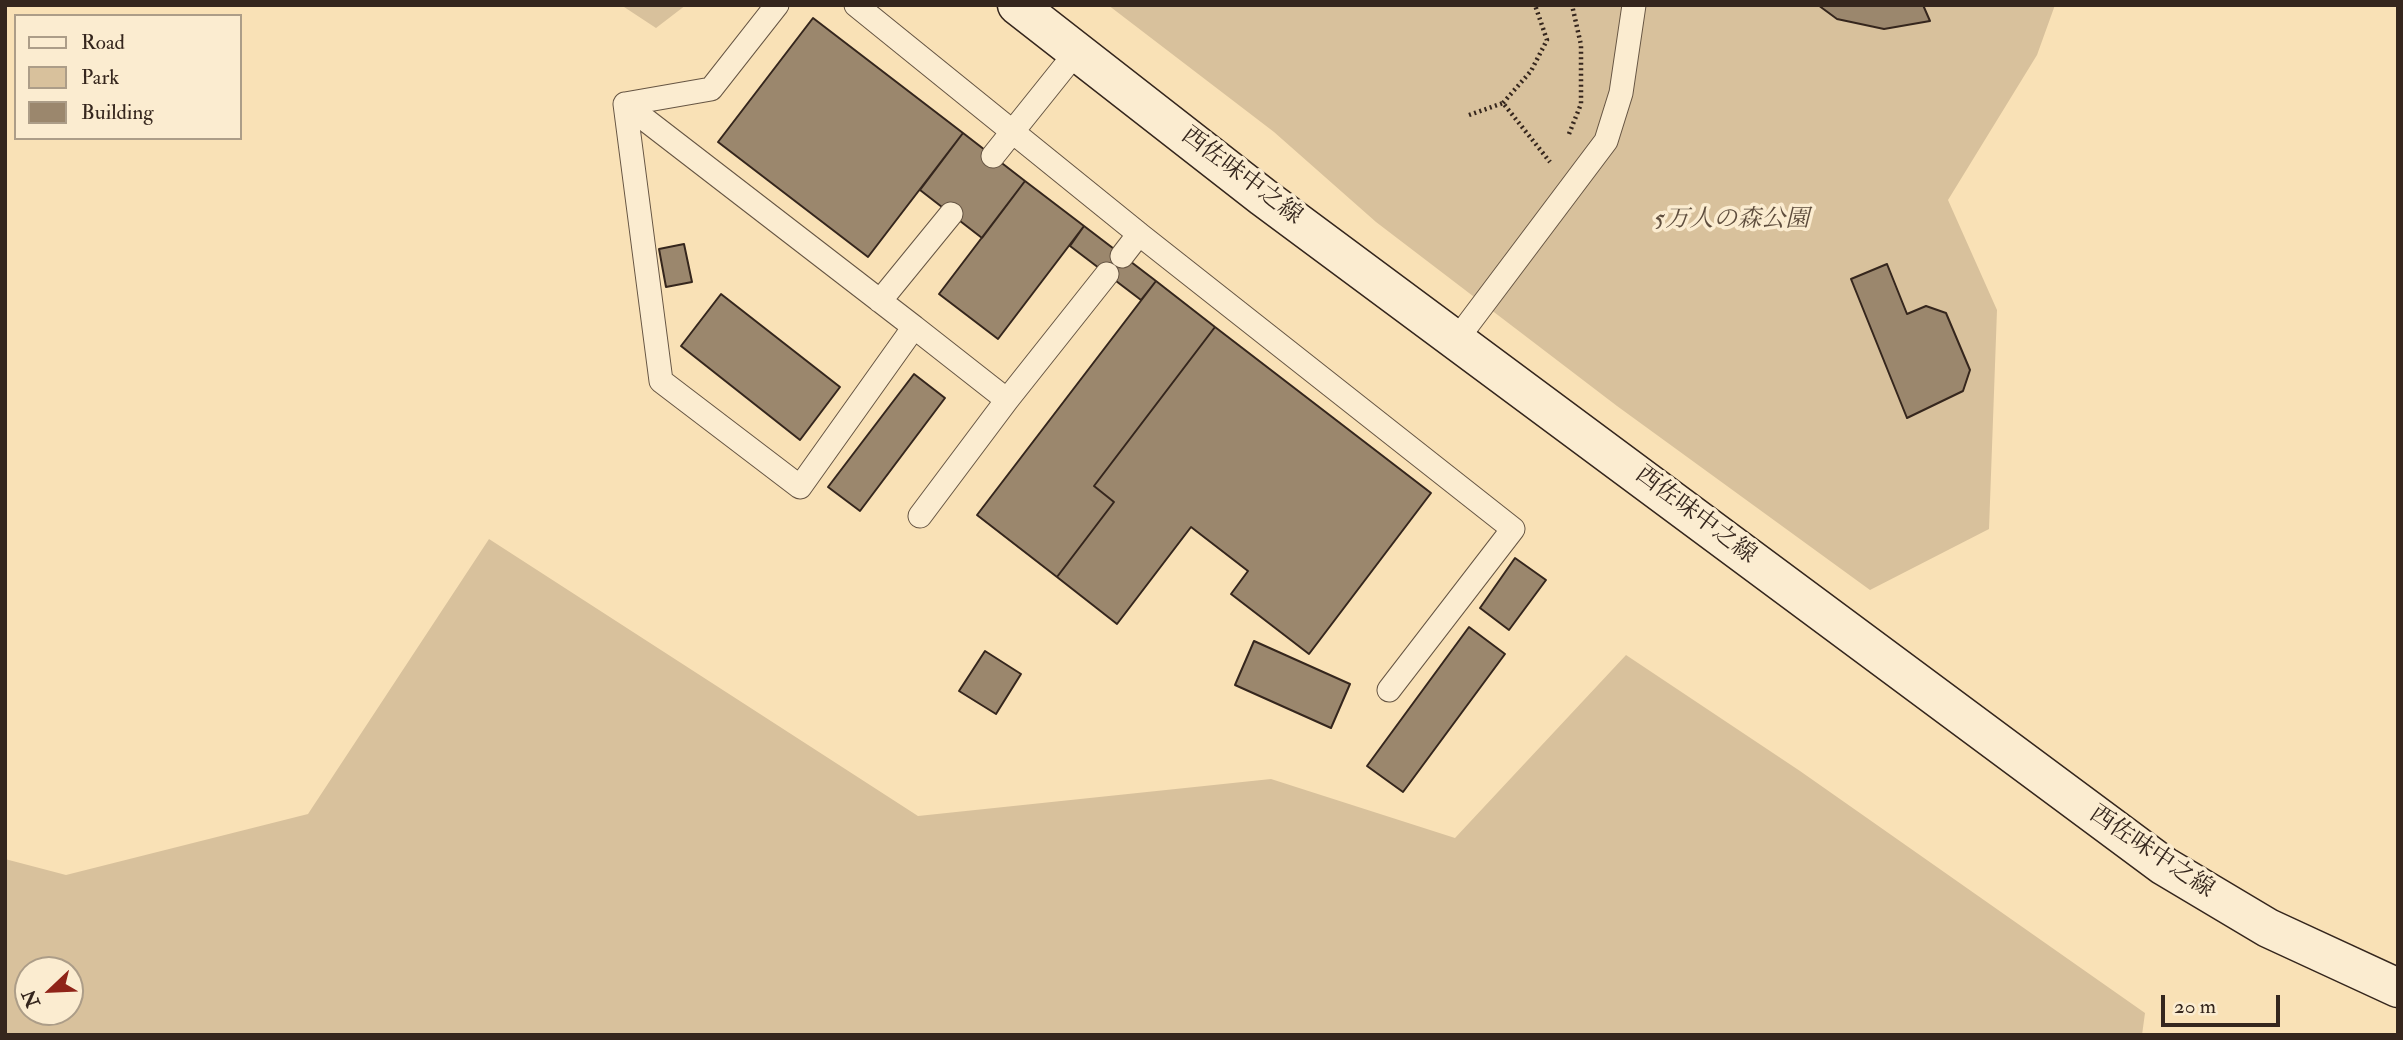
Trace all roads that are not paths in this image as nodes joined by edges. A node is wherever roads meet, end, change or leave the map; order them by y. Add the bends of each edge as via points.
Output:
1 (777, 5) edge
2 (856, 5) edge
3 (1017, 5) edge
4 (1634, 5) edge
5 (1078, 50) junction
6 (625, 104) junction
7 (1014, 130) junction
8 (993, 156) dead end
9 (951, 214) dead end
10 (1139, 234) junction
11 (1122, 256) dead end
12 (1107, 274) dead end
13 (880, 301) junction
14 (914, 327) junction
15 (1457, 339) junction
16 (1007, 400) junction
17 (920, 516) dead end
18 (1389, 690) dead end
19 (2398, 988) edge

1 - 6 lane via 711,89
2 - 7 lane
3 - 5 main road, 西佐味中之線
4 - 15 lane via 1621,93 1606,141
5 - 7 lane
5 - 15 main road, 西佐味中之線 via 1263,197
6 - 13 lane
6 - 14 lane via 661,380 800,487
7 - 8 lane
7 - 10 lane
9 - 13 lane
10 - 11 lane
10 - 18 lane via 1514,529
12 - 16 lane
13 - 14 lane
14 - 16 lane
15 - 19 main road, 西佐味中之線 via 2164,866 2268,928
16 - 17 lane

